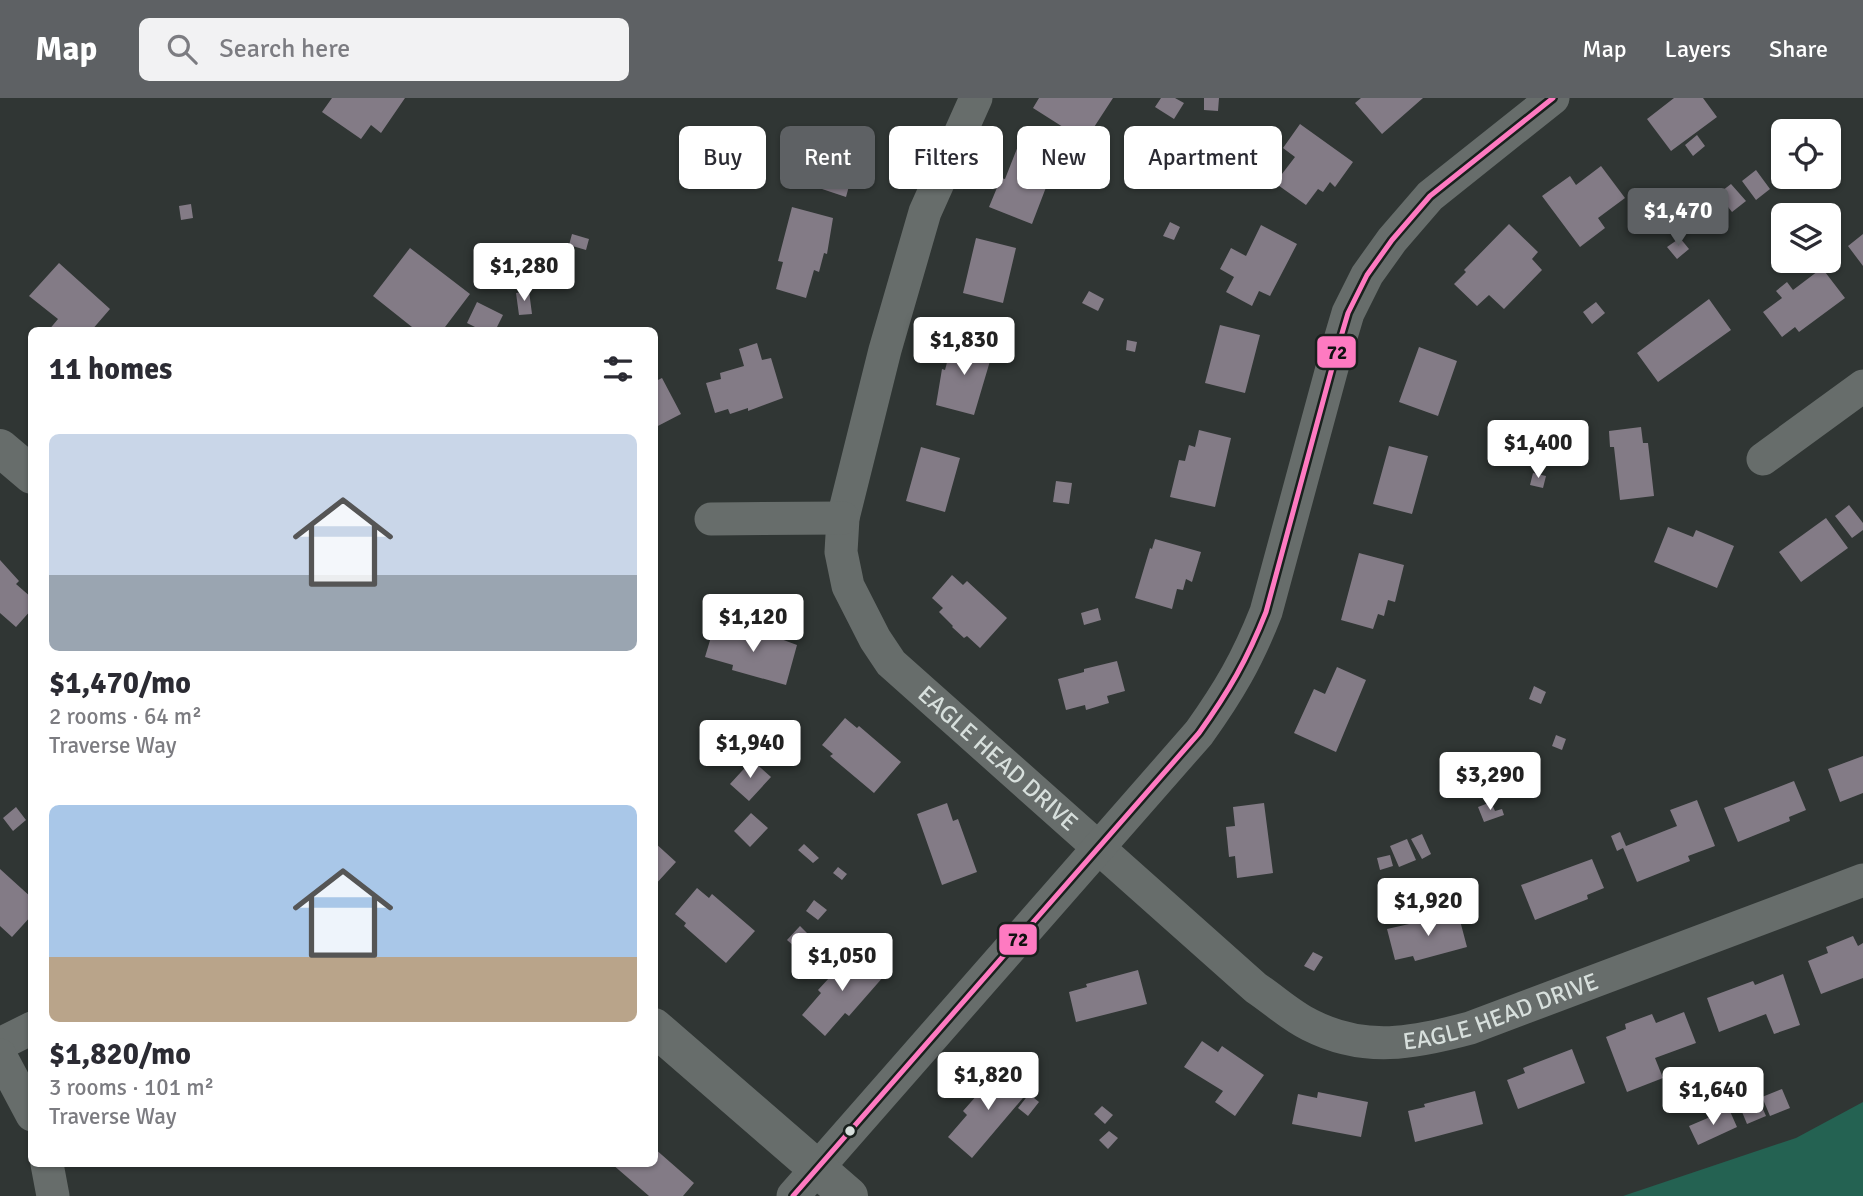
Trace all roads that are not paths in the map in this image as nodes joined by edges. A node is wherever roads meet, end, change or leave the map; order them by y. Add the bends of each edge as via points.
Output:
1 (976, 98) edge
2 (1553, 98) edge
3 (1863, 386) edge
4 (0, 448) edge
5 (1763, 459) dead end
6 (28, 472) edge
7 (843, 518) junction
8 (711, 519) dead end
9 (1099, 846) junction
10 (1863, 880) edge
11 (28, 1030) edge
12 (658, 1031) edge
13 (0, 1044) edge
14 (0, 1055) edge
15 (28, 1108) edge
16 (47, 1167) edge
17 (806, 1182) edge
18 (52, 1196) edge
19 (849, 1196) edge

1 - 7 street, EAGLE HEAD DRIVE via 925,212
2 - 9 street via 1430,196 1367,275 1348,313 1252,649 1199,733
3 - 5 street
4 - 6 street
7 - 8 street
7 - 9 street, EAGLE HEAD DRIVE via 841,552 848,586 891,663
9 - 10 street, EAGLE HEAD DRIVE via 1256,988 1309,1025 1343,1038 1372,1042 1419,1041 1470,1028
9 - 17 street
11 - 13 street
12 - 17 street
14 - 15 street
16 - 18 street
17 - 19 street

